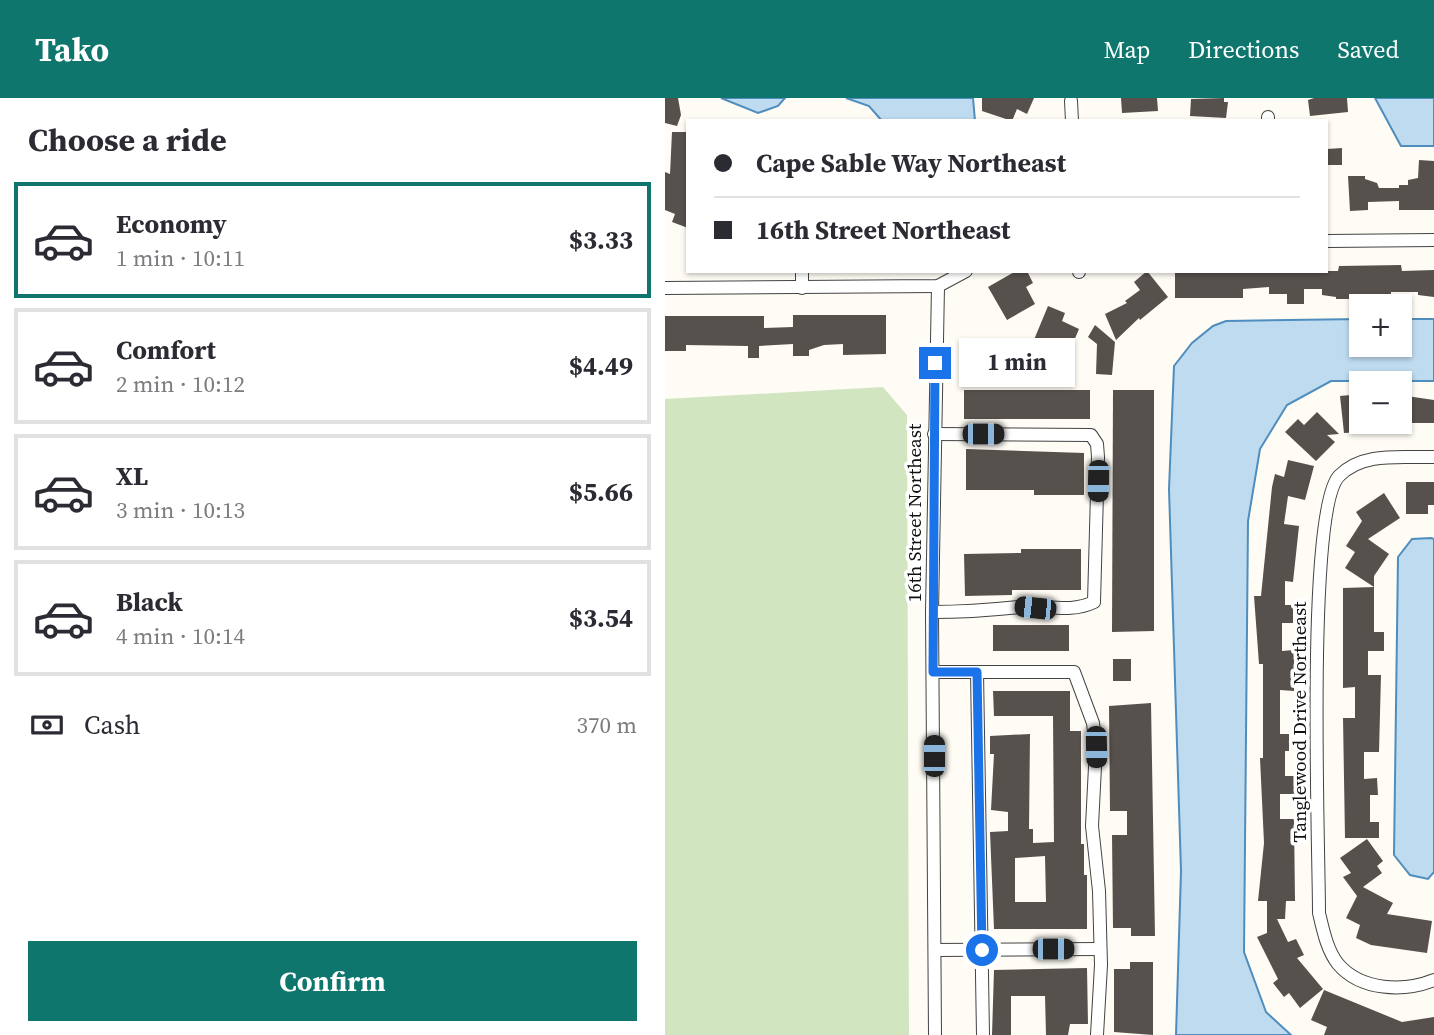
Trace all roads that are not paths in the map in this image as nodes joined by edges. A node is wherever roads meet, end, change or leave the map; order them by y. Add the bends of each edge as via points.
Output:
1 (1071, 101) dead end
2 (1072, 119) edge
3 (1328, 240) edge
4 (1434, 240) edge
5 (802, 273) edge
6 (962, 273) edge
7 (938, 286) junction
8 (665, 288) edge
9 (802, 288) junction
10 (934, 434) junction
11 (1434, 457) edge
12 (932, 612) junction
13 (933, 672) junction
14 (977, 672) junction
15 (1100, 949) junction
16 (935, 950) junction
17 (982, 950) junction
18 (1434, 980) edge
19 (935, 1035) edge
20 (983, 1035) edge
21 (1097, 1035) edge

1 - 2 street
3 - 4 street
5 - 9 street
6 - 7 street
7 - 9 street
7 - 10 street, 16th Street Northeast
8 - 9 street
10 - 12 street, 16th Street Northeast
10 - 12 street via 1091,435 1098,457 1094,602 1072,610 1020,606 1004,611
11 - 18 street, Tanglewood Drive Northeast via 1374,458 1353,463 1336,478 1329,496 1318,595 1319,913 1327,942 1338,964 1377,986 1398,989
12 - 13 street, 16th Street Northeast
13 - 14 street
13 - 16 street, 16th Street Northeast
14 - 15 street via 1074,672 1093,723 1096,747 1092,826
14 - 17 street
15 - 17 street
15 - 21 street
16 - 17 street
16 - 19 street, 16th Street Northeast
17 - 20 street

